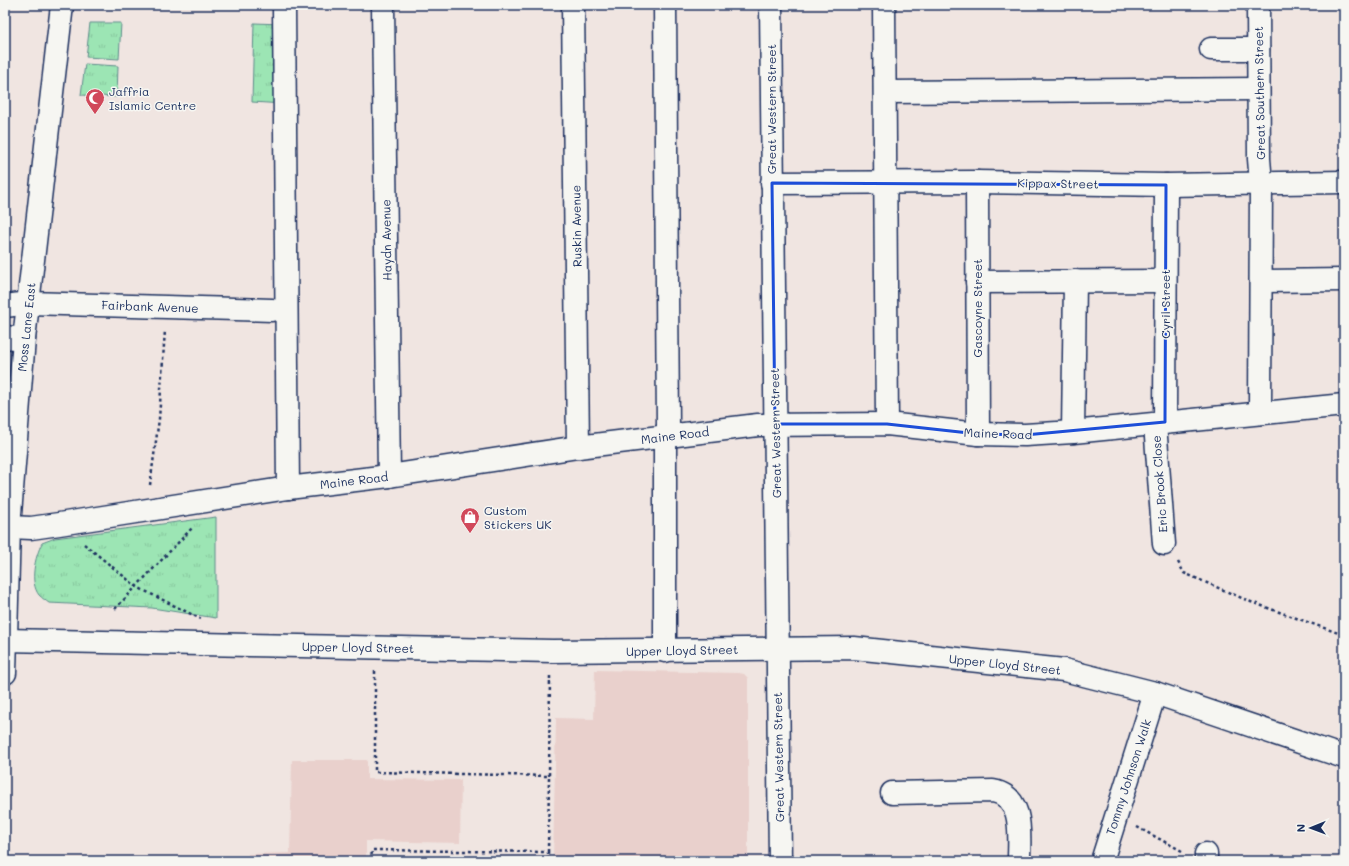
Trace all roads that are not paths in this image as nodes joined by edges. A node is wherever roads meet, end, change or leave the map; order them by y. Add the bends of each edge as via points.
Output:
1 (62, 5) edge
2 (284, 5) edge
3 (383, 5) edge
4 (573, 5) edge
5 (665, 5) edge
6 (771, 5) edge
7 (884, 5) edge
8 (1258, 5) edge
9 (1211, 49) dead end
10 (1258, 49) junction
11 (1258, 89) junction
12 (886, 92) junction
13 (885, 182) junction
14 (977, 182) junction
15 (1261, 182) junction
16 (1344, 182) edge
17 (772, 183) junction
18 (1166, 185) junction
19 (1344, 280) edge
20 (1075, 281) junction
21 (1165, 281) junction
22 (1261, 281) junction
23 (977, 282) junction
24 (29, 303) junction
25 (5, 306) edge
26 (272, 310) dead end
27 (14, 338) edge
28 (1344, 405) edge
29 (1260, 413) junction
30 (1160, 423) junction
31 (775, 424) junction
32 (887, 424) junction
33 (1073, 432) junction
34 (978, 434) junction
35 (665, 435) junction
36 (578, 447) junction
37 (389, 476) junction
38 (288, 488) junction
39 (9, 527) junction
40 (1164, 544) road end
41 (5, 640) edge
42 (777, 648) junction
43 (665, 651) junction
44 (5, 673) edge
45 (1155, 693) junction
46 (1344, 758) edge
47 (892, 793) dead end
48 (780, 861) edge
49 (1019, 861) edge
50 (1102, 861) edge

1 - 24 street, Moss Lane East
2 - 38 street
3 - 37 street, Haydn Avenue
4 - 36 street, Ruskin Avenue
5 - 35 street via 668,428
6 - 17 street, Great Western Street
7 - 12 street
8 - 10 street, Great Southern Street
9 - 10 street
10 - 11 street, Great Southern Street
11 - 12 street
11 - 15 street, Great Southern Street
12 - 13 street
13 - 14 street, Kippax Street
13 - 17 street, Kippax Street
13 - 32 street
14 - 18 street, Kippax Street
14 - 23 street, Gascoyne Street
15 - 16 street, Kippax Street
15 - 18 street, Kippax Street
15 - 22 street, Great Southern Street
17 - 31 street, Great Western Street
18 - 21 street, Cyril Street
19 - 22 street
20 - 21 street
20 - 23 street
20 - 33 street
21 - 30 street, Cyril Street
22 - 29 street, Great Southern Street
23 - 34 street, Gascoyne Street
24 - 25 street, Fairbank Avenue
24 - 26 street, Fairbank Avenue
24 - 27 street, Moss Lane East
27 - 39 street, Moss Lane East
28 - 29 street, Maine Road
29 - 30 street, Maine Road
30 - 33 street, Maine Road
30 - 40 street, Eric Brook Close
31 - 32 street, Maine Road
31 - 35 street, Maine Road
31 - 42 street, Great Western Street
32 - 34 street, Maine Road
33 - 34 street, Maine Road
35 - 36 street, Maine Road
35 - 43 street
36 - 37 street, Maine Road
37 - 38 street, Maine Road
38 - 39 street, Maine Road via 31,528
39 - 41 street, Moss Lane East
41 - 43 street, Upper Lloyd Street
41 - 44 street, Moss Lane East
42 - 43 street, Upper Lloyd Street
42 - 45 street, Upper Lloyd Street via 854,648 1026,665 1064,670
42 - 48 street, Great Western Street
45 - 46 street, Upper Lloyd Street
45 - 50 street, Tommy Johnson Walk
47 - 49 street via 1003,793 1014,805 1019,823

